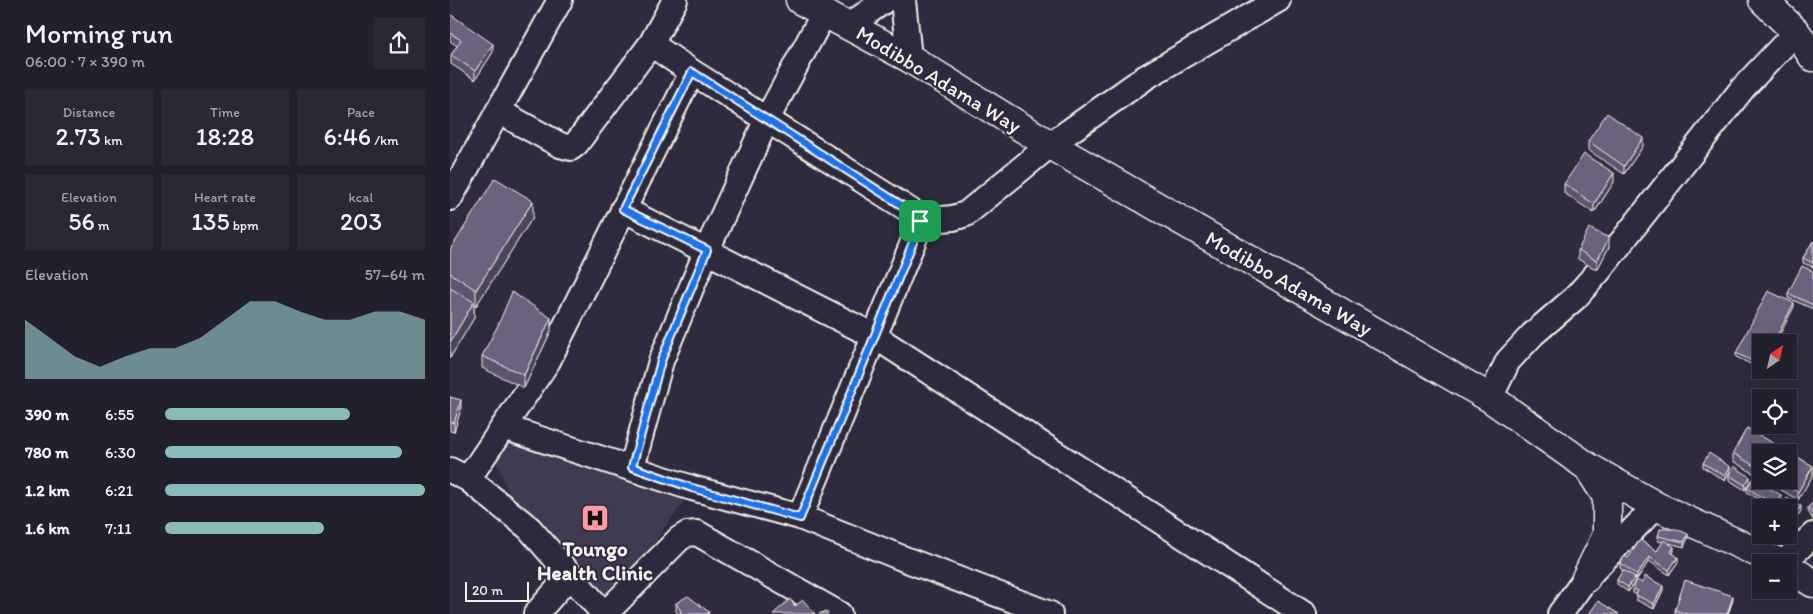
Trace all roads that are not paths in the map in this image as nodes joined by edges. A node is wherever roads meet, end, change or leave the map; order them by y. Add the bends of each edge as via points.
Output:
1 (560, 0) edge
2 (675, 0) edge
3 (800, 0) edge
4 (885, 0) edge
5 (903, 0) edge
6 (1278, 0) edge
7 (1763, 0) edge
8 (824, 13) junction
9 (850, 26) junction
10 (1796, 32) junction
11 (651, 44) junction
12 (1813, 57) edge
13 (909, 58) junction
14 (692, 72) junction
15 (498, 111) junction
16 (767, 119) junction
17 (1050, 145) junction
18 (450, 198) edge
19 (623, 209) junction
20 (920, 221) junction
21 (707, 250) junction
22 (874, 336) junction
23 (1490, 398) junction
24 (503, 427) junction
25 (632, 467) junction
26 (1588, 467) junction
27 (459, 474) edge
28 (1656, 506) junction
29 (800, 518) junction
30 (1813, 535) edge
31 (1761, 554) edge
32 (1793, 554) edge
33 (1797, 573) edge
34 (570, 575) junction
35 (1586, 578) junction
36 (1813, 583) edge
37 (536, 614) edge
38 (604, 614) edge
39 (839, 614) edge
40 (1050, 614) edge
41 (1304, 614) edge
42 (1560, 614) edge

1 - 15 street
2 - 11 street
3 - 8 main road, Modibbo Adama Way
4 - 9 street
5 - 13 street
6 - 17 street via 1146,77
7 - 10 main road
8 - 9 main road, Modibbo Adama Way
8 - 16 street
9 - 13 main road, Modibbo Adama Way
10 - 12 main road
10 - 23 street via 1738,95 1598,272 1508,361
11 - 14 street
11 - 15 street via 571,148
13 - 17 main road, Modibbo Adama Way
14 - 16 street
14 - 19 street
15 - 18 street
16 - 20 street via 917,215
16 - 21 street
17 - 20 street via 966,214
17 - 23 main road, Modibbo Adama Way
19 - 21 street
19 - 24 street via 548,361
20 - 22 street
21 - 22 street
21 - 25 street via 661,361
22 - 29 street
22 - 41 street
23 - 26 main road, Modibbo Adama Way
24 - 25 street
24 - 27 street
25 - 29 street via 692,488
26 - 28 main road, Modibbo Adama Way
26 - 35 main road via 1607,497 1608,535
27 - 34 street via 529,528
28 - 31 main road, Modibbo Adama Way
28 - 35 street
29 - 40 street
30 - 32 street
33 - 36 main road
34 - 37 street
34 - 38 street
35 - 42 street
38 - 39 street via 687,534 697,534

